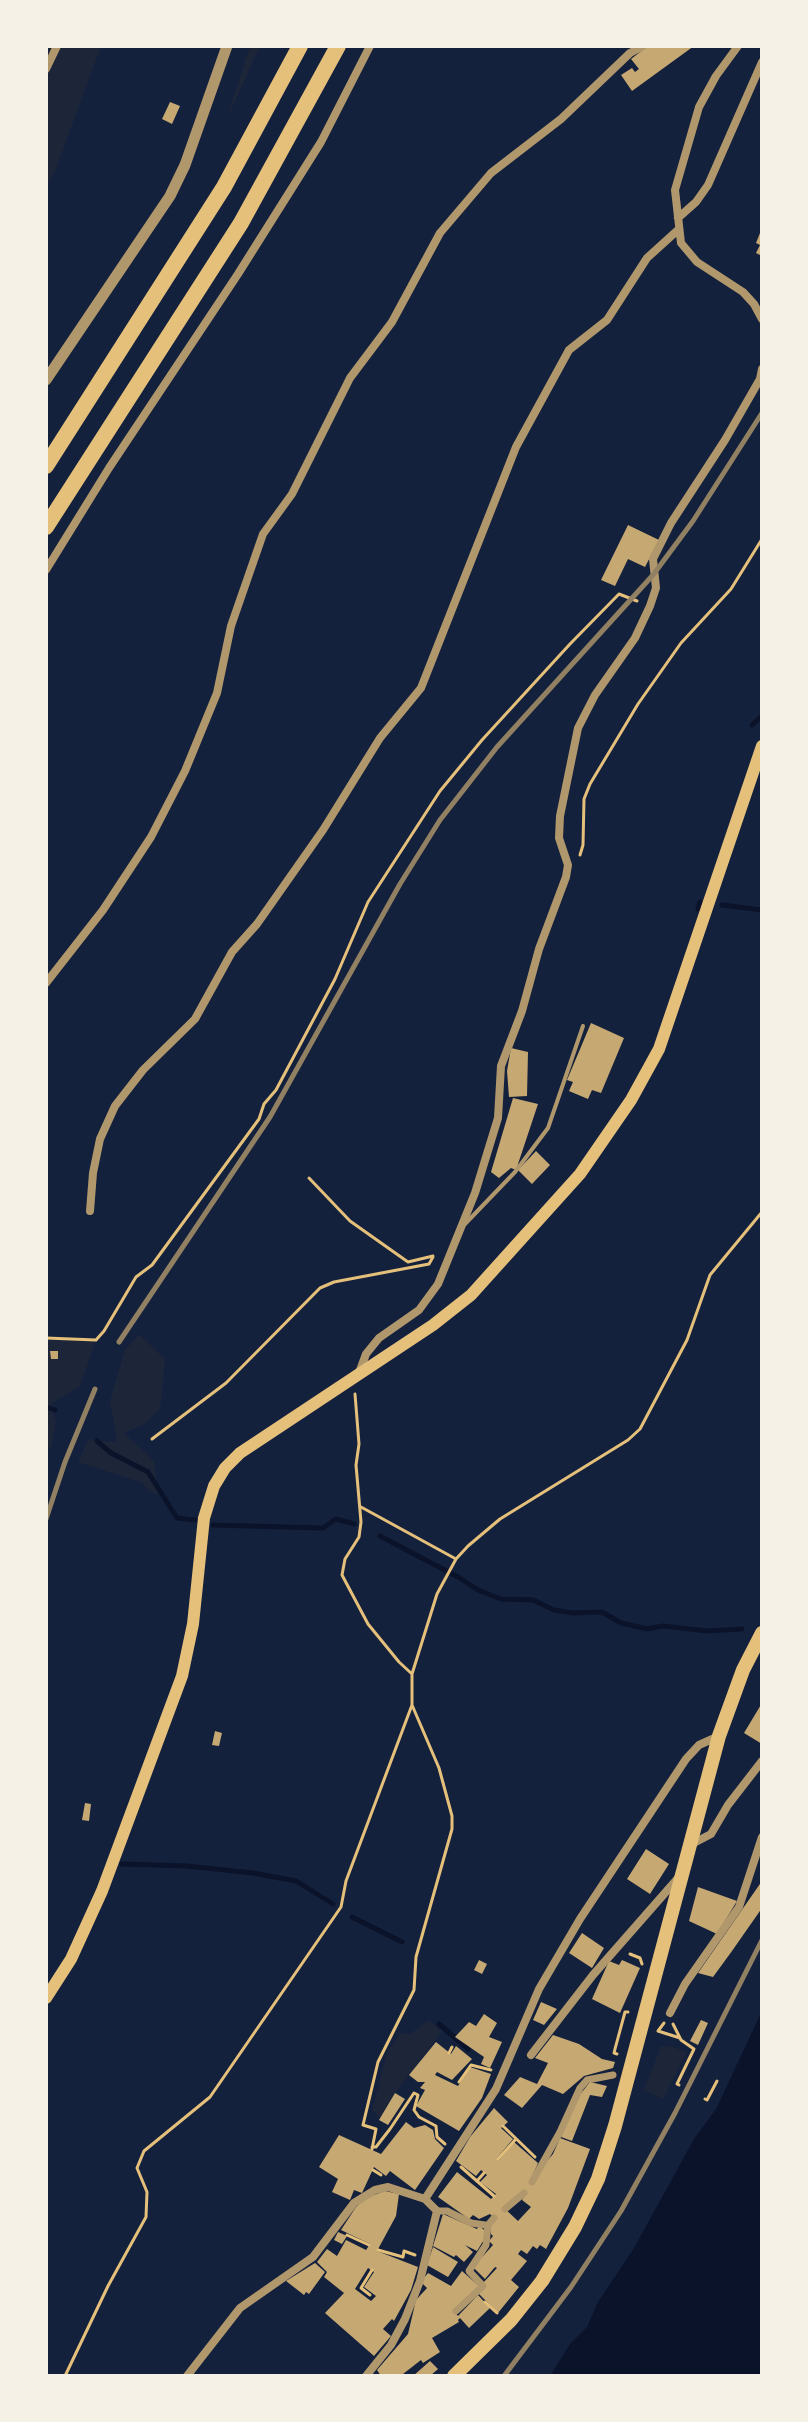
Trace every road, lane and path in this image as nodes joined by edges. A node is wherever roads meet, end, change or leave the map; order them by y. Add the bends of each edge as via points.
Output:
1 (57, 46) edge
2 (227, 46) edge
3 (300, 46) edge
4 (338, 46) edge
5 (370, 46) edge
6 (643, 46) edge
7 (738, 46) edge
8 (762, 62) edge
9 (46, 69) edge
10 (678, 218) junction
11 (679, 229) junction
12 (762, 319) edge
13 (762, 369) edge
14 (46, 380) edge
15 (46, 466) edge
16 (46, 527) edge
17 (762, 539) edge
18 (46, 570) edge
19 (650, 606) junction
20 (762, 746) edge
21 (568, 865) junction
22 (46, 983) edge
23 (583, 1026) dead end
24 (309, 1178) dead end
25 (90, 1211) dead end
26 (762, 1212) edge
27 (460, 1229) junction
28 (451, 1252) junction
29 (436, 1253) dead end
30 (46, 1338) edge
31 (358, 1374) junction
32 (152, 1439) dead end
33 (361, 1506) junction
34 (456, 1559) junction
35 (762, 1633) edge
36 (412, 1674) junction
37 (412, 1705) junction
38 (719, 1736) junction
39 (762, 1761) edge
40 (762, 1837) edge
41 (690, 1845) junction
42 (682, 1874) junction
43 (623, 1952) dead end
44 (640, 1960) dead end
45 (46, 1998) edge
46 (630, 2013) dead end
47 (670, 2013) joint
48 (660, 2028) dead end
49 (680, 2038) junction
50 (452, 2047) dead end
51 (449, 2053) dead end
52 (619, 2054) dead end
53 (531, 2055) dead end
54 (496, 2072) dead end
55 (613, 2075) dead end
56 (717, 2081) dead end
57 (459, 2082) dead end
58 (679, 2085) dead end
59 (423, 2089) dead end
60 (417, 2097) junction
61 (705, 2099) dead end
62 (503, 2126) dead end
63 (515, 2140) junction
64 (448, 2146) dead end
65 (498, 2159) dead end
66 (454, 2162) dead end
67 (544, 2163) junction
68 (373, 2170) dead end
69 (484, 2173) dead end
70 (381, 2175) dead end
71 (477, 2181) junction
72 (532, 2182) dead end
73 (524, 2193) dead end
74 (494, 2196) dead end
75 (425, 2199) junction
76 (506, 2207) dead end
77 (437, 2211) junction
78 (494, 2218) dead end
79 (488, 2225) junction
80 (339, 2231) dead end
81 (369, 2245) dead end
82 (381, 2250) dead end
83 (404, 2251) dead end
84 (372, 2270) dead end
85 (370, 2295) dead end
86 (486, 2302) dead end
87 (456, 2311) dead end
88 (495, 2318) dead end
89 (65, 2376) edge
90 (187, 2376) edge
91 (366, 2376) edge
92 (454, 2376) edge

1 - 9 street
2 - 14 street via 170,196
3 - 15 highway via 184,252
4 - 16 highway via 241,223
5 - 18 street via 312,155
6 - 22 street via 491,173 440,233 392,322 350,378 292,494 263,534 231,626 217,693 151,837
7 - 10 street via 699,107 675,190
8 - 10 street via 708,185
10 - 11 street
11 - 12 street via 681,243 697,262 743,292
11 - 25 street via 647,258 607,320 569,350 516,447 421,688 380,738 323,830 232,952 195,1019 115,1106 100,1139
13 - 19 street via 653,559 656,588
17 - 21 path via 731,589 681,643 638,704 590,784 581,852
19 - 21 street via 578,728 560,816 559,838
19 - 30 path via 619,594 440,791 368,902 335,979 259,1119 152,1265 136,1277 96,1340
20 - 31 main road via 662,1039 631,1100 580,1174 471,1295
21 - 27 street via 501,1066 498,1118
23 - 27 lane via 548,1128 515,1172
24 - 28 path via 350,1221 408,1262
26 - 34 path via 710,1275 687,1340 640,1429 500,1519
27 - 28 street
28 - 31 street via 438,1284 419,1310 379,1338
29 - 32 path via 429,1264 320,1288 226,1383
31 - 33 path via 356,1465
31 - 45 main road via 240,1453 214,1486 204,1518 182,1676 102,1891 71,1959
33 - 34 path
33 - 36 path via 359,1537 342,1575 368,1624
34 - 36 path via 444,1579
35 - 38 main road
36 - 37 path
37 - 60 path via 439,1768 452,1829 424,1923 413,1994 378,2062 363,2125 376,2129 372,2148 414,2093
37 - 89 path via 341,1907 210,2097 144,2151 137,2168 147,2192 146,2217
38 - 41 main road
38 - 75 street via 699,1745 686,1759 580,1919 539,1989 496,2089
39 - 41 street via 711,1834
40 - 47 street via 739,1907
41 - 42 main road
42 - 53 street
42 - 92 main road via 593,2190 542,2281
43 - 44 path
46 - 52 path via 625,2012 615,2049
47 - 49 path
48 - 49 path
49 - 58 path via 694,2049
50 - 51 path
54 - 57 path via 472,2064
55 - 67 street via 587,2080 580,2088
56 - 61 path
59 - 60 path
60 - 64 path via 415,2112 436,2126 437,2137
62 - 63 path
63 - 65 path
63 - 67 path
66 - 71 path
67 - 72 street
68 - 70 path
69 - 71 path
71 - 74 path
73 - 76 street
75 - 77 street
75 - 90 street via 388,2187 354,2203 313,2257 240,2308
77 - 79 street
77 - 91 street via 420,2281 401,2328
78 - 79 street
79 - 87 street via 485,2249 469,2271 483,2286
80 - 81 path
82 - 83 path via 403,2257
84 - 85 path via 361,2288
86 - 88 path via 497,2312

